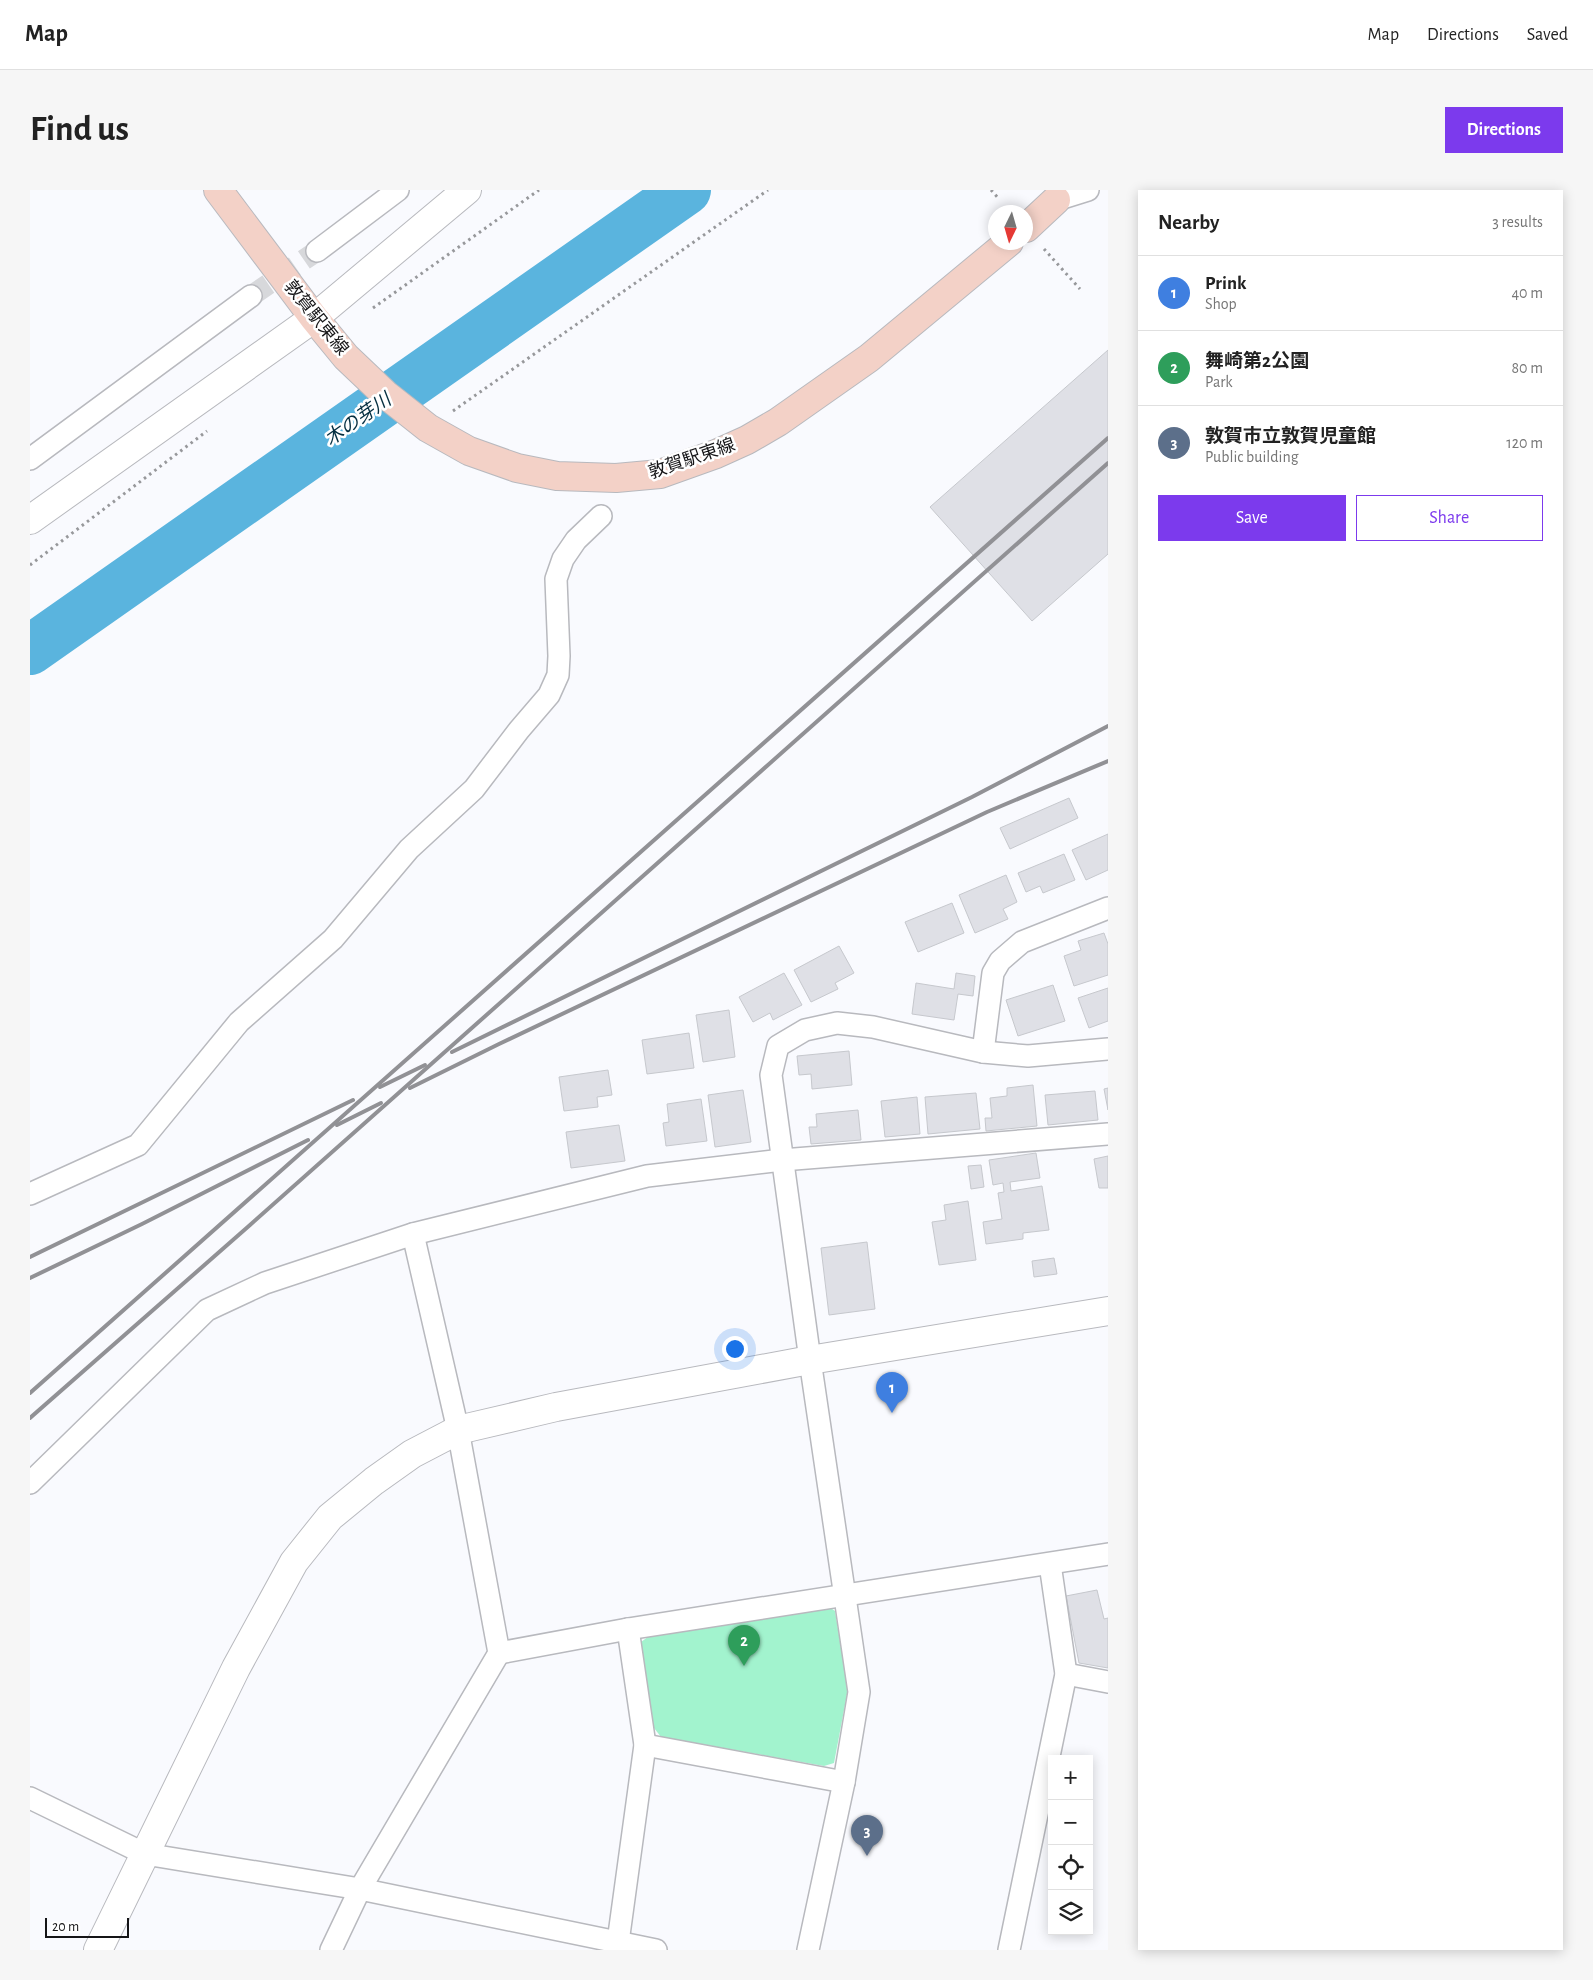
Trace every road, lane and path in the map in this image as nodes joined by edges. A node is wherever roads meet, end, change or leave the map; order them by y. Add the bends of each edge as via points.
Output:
1 (218, 190) edge
2 (398, 190) edge
3 (467, 190) edge
4 (539, 190) edge
5 (768, 190) edge
6 (991, 190) edge
7 (1088, 190) edge
8 (1059, 195) edge
9 (999, 199) dead end
10 (1033, 234) edge
11 (1033, 236) edge
12 (998, 250) edge
13 (317, 251) tunnel mouth
14 (1080, 289) dead end
15 (252, 296) tunnel mouth
16 (371, 310) dead end
17 (314, 318) junction
18 (212, 428) dead end
19 (428, 428) junction
20 (30, 459) edge
21 (601, 516) dead end
22 (30, 520) edge
23 (30, 565) edge
24 (1108, 908) edge
25 (1108, 1049) edge
26 (983, 1052) junction
27 (1108, 1134) edge
28 (782, 1160) junction
29 (30, 1194) edge
30 (413, 1234) junction
31 (1108, 1311) edge
32 (810, 1360) junction
33 (458, 1430) junction
34 (30, 1483) edge
35 (1108, 1554) edge
36 (1050, 1564) junction
37 (846, 1596) junction
38 (628, 1629) junction
39 (499, 1654) junction
40 (1066, 1674) junction
41 (1108, 1682) edge
42 (645, 1745) junction
43 (844, 1782) junction
44 (30, 1798) edge
45 (145, 1854) junction
46 (360, 1889) junction
47 (606, 1944) edge
48 (98, 1950) edge
49 (331, 1950) edge
50 (656, 1950) edge
51 (808, 1950) edge
52 (1009, 1950) edge

1 - 17 main road, 敦賀駅東線
2 - 13 street
3 - 17 street
4 - 16 path
5 - 19 path
6 - 9 path
7 - 8 street
8 - 10 main road
11 - 14 path
12 - 19 main road, 敦賀駅東線 via 870,358 778,422 716,454 660,474 634,478 557,476 518,468 469,451
15 - 20 street
17 - 19 main road, 敦賀駅東線 via 346,356 385,394
17 - 22 street
18 - 23 path
21 - 29 street via 572,546 563,559 556,580 558,675 548,695 474,788 409,850 333,938 239,1022 138,1145
24 - 26 street via 1022,942 1000,961 993,973
25 - 26 street via 1028,1056
26 - 28 street via 837,1022 805,1030 778,1046 771,1075
27 - 28 street
28 - 30 street via 647,1176
28 - 32 street
30 - 33 street
30 - 34 street via 266,1283 207,1310
31 - 32 street
32 - 33 street via 556,1407
32 - 37 street
33 - 39 street
33 - 45 street via 412,1454 374,1481 330,1517 294,1562 236,1668
35 - 36 street
36 - 37 street
36 - 40 street
37 - 38 street
37 - 43 street via 859,1692
38 - 39 street
38 - 42 street
39 - 46 street
40 - 41 street
40 - 52 street
42 - 43 street
42 - 47 street
43 - 51 street
44 - 45 street
45 - 46 street
45 - 48 street
46 - 47 street
46 - 49 street
47 - 50 street

